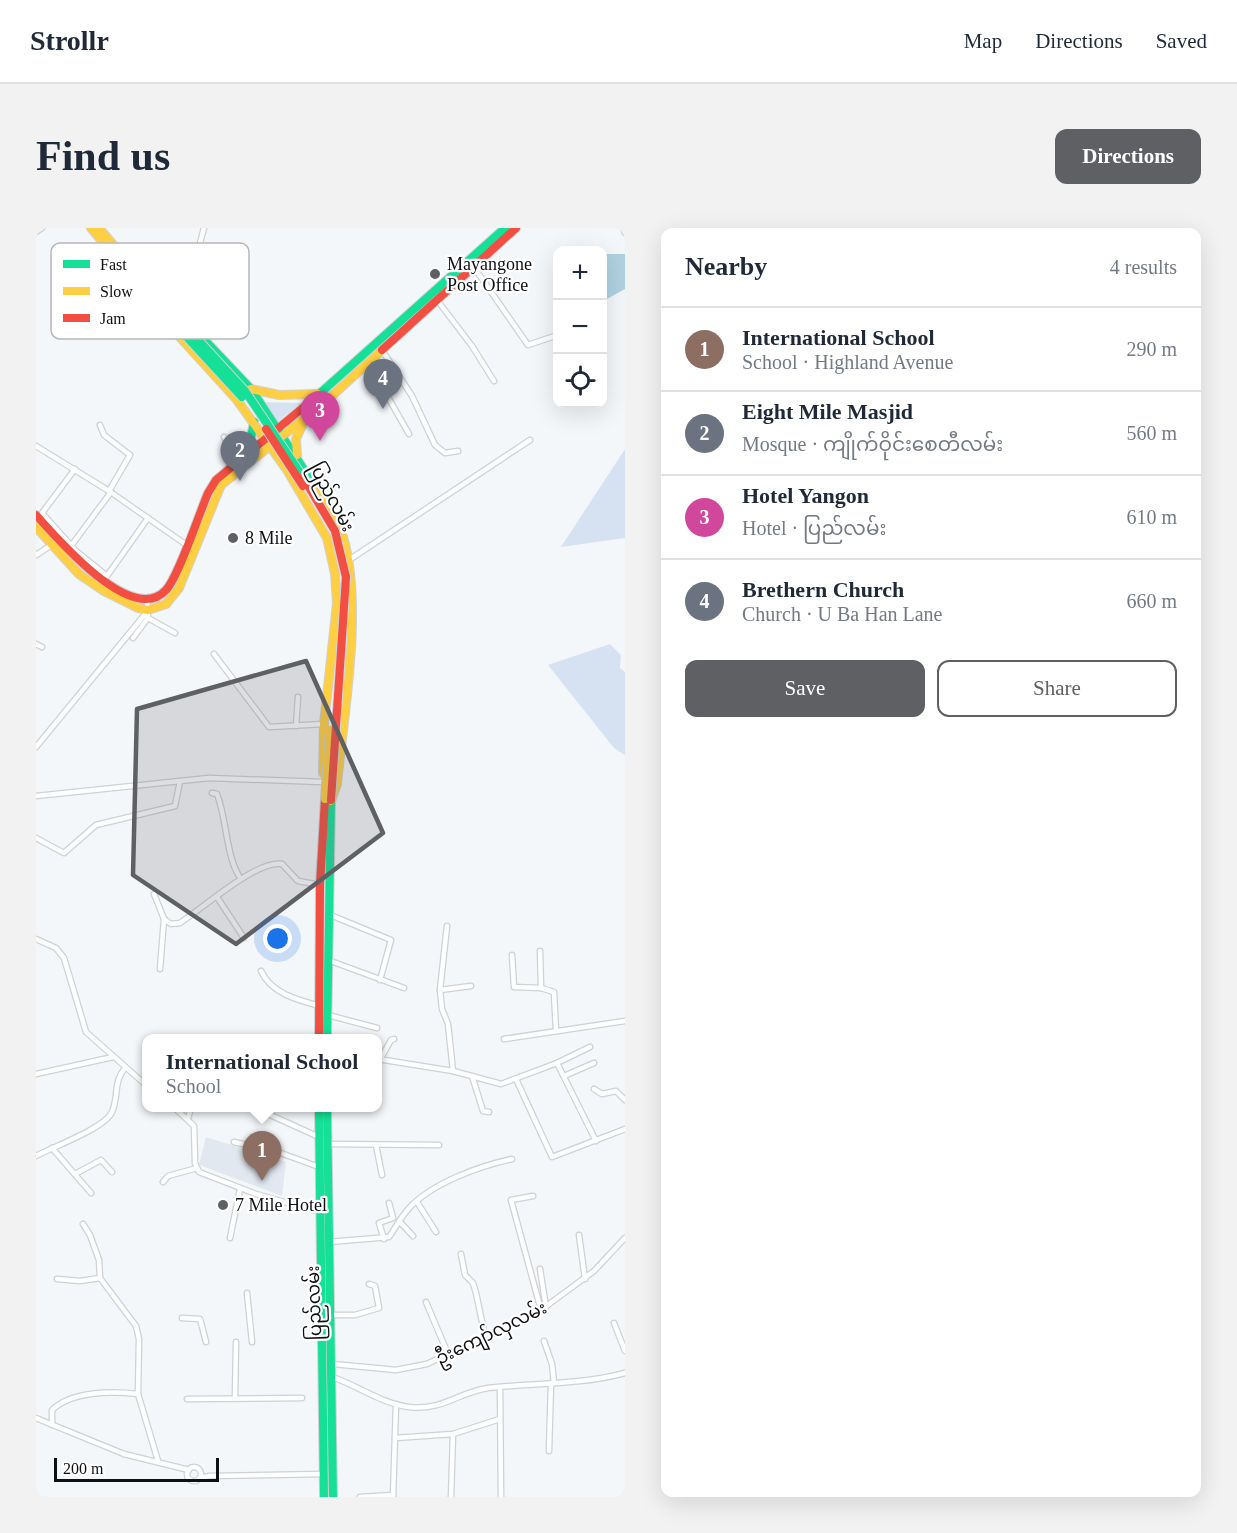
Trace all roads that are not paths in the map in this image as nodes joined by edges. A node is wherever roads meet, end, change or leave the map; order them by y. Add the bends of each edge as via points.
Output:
1 (42, 228) edge
2 (91, 228) edge
3 (99, 228) edge
4 (204, 228) edge
5 (505, 228) edge
6 (516, 228) edge
7 (623, 228) edge
8 (36, 232) edge
9 (625, 233) edge
10 (105, 243) edge
11 (110, 243) edge
12 (200, 243) edge
13 (468, 268) junction
14 (437, 300) junction
15 (413, 317) junction
16 (553, 337) edge
17 (181, 339) edge
18 (191, 339) edge
19 (205, 339) edge
20 (382, 350) junction
21 (369, 364) junction
22 (494, 381) dead end
23 (251, 389) junction
24 (318, 394) junction
25 (237, 400) junction
26 (304, 420) junction
27 (254, 422) junction
28 (100, 425) dead end
29 (279, 428) junction
30 (409, 434) dead end
31 (284, 436) junction
32 (224, 437) dead end
33 (265, 439) junction
34 (530, 440) dead end
35 (36, 446) edge
36 (270, 447) junction
37 (458, 451) dead end
38 (252, 456) junction
39 (298, 459) junction
40 (280, 460) junction
41 (240, 461) junction
42 (75, 469) junction
43 (110, 491) junction
44 (36, 515) edge
45 (147, 518) junction
46 (36, 527) edge
47 (55, 544) junction
48 (71, 546) junction
49 (188, 546) junction
50 (332, 554) junction
51 (36, 555) edge
52 (350, 560) junction
53 (147, 610) junction
54 (175, 633) dead end
55 (133, 638) dead end
56 (36, 644) edge
57 (42, 647) dead end
58 (214, 654) dead end
59 (298, 697) dead end
60 (324, 724) junction
61 (296, 726) junction
62 (36, 747) edge
63 (180, 781) junction
64 (323, 782) junction
65 (212, 794) dead end
66 (36, 796) edge
67 (328, 801) junction
68 (36, 838) edge
69 (241, 879) junction
70 (320, 885) junction
71 (154, 894) dead end
72 (218, 897) junction
73 (328, 914) junction
74 (164, 919) junction
75 (447, 926) dead end
76 (244, 938) dead end
77 (36, 939) edge
78 (540, 951) dead end
79 (512, 955) dead end
80 (328, 960) junction
81 (160, 969) dead end
82 (261, 971) dead end
83 (380, 980) junction
84 (471, 986) dead end
85 (404, 988) dead end
86 (541, 988) junction
87 (440, 990) junction
88 (320, 1005) junction
89 (328, 1015) junction
90 (625, 1022) edge
91 (377, 1028) dead end
92 (556, 1030) junction
93 (320, 1034) edge
94 (327, 1034) edge
95 (394, 1039) dead end
96 (504, 1039) dead end
97 (590, 1047) dead end
98 (382, 1054) edge
99 (113, 1057) junction
100 (382, 1059) edge
101 (557, 1063) junction
102 (594, 1063) dead end
103 (125, 1068) junction
104 (453, 1071) junction
105 (36, 1074) edge
106 (472, 1076) junction
107 (564, 1076) junction
108 (516, 1079) junction
109 (142, 1081) edge
110 (594, 1089) dead end
111 (625, 1100) edge
112 (181, 1112) edge
113 (190, 1112) edge
114 (264, 1112) edge
115 (319, 1112) edge
116 (327, 1112) edge
117 (489, 1112) dead end
118 (188, 1118) junction
119 (625, 1129) edge
120 (319, 1137) junction
121 (596, 1141) junction
122 (234, 1142) dead end
123 (328, 1144) junction
124 (376, 1145) junction
125 (439, 1145) dead end
126 (52, 1148) junction
127 (36, 1155) edge
128 (512, 1159) dead end
129 (319, 1167) junction
130 (197, 1168) junction
131 (112, 1172) dead end
132 (75, 1174) junction
133 (382, 1175) dead end
134 (163, 1182) dead end
135 (240, 1189) junction
136 (91, 1193) dead end
137 (533, 1196) dead end
138 (417, 1202) junction
139 (389, 1203) dead end
140 (324, 1211) junction
141 (400, 1222) junction
142 (83, 1224) dead end
143 (436, 1232) dead end
144 (579, 1235) dead end
145 (413, 1236) dead end
146 (230, 1238) dead end
147 (384, 1239) junction
148 (625, 1239) edge
149 (329, 1242) junction
150 (461, 1254) dead end
151 (540, 1269) dead end
152 (100, 1278) junction
153 (57, 1279) dead end
154 (585, 1279) junction
155 (369, 1284) dead end
156 (247, 1293) dead end
157 (426, 1302) dead end
158 (543, 1308) junction
159 (331, 1315) junction
160 (182, 1318) dead end
161 (614, 1323) dead end
162 (485, 1336) junction
163 (544, 1341) dead end
164 (206, 1342) dead end
165 (236, 1342) dead end
166 (252, 1342) dead end
167 (625, 1351) edge
168 (448, 1354) junction
169 (333, 1364) junction
170 (625, 1373) edge
171 (328, 1377) junction
172 (552, 1383) junction
173 (500, 1388) junction
174 (138, 1394) junction
175 (236, 1398) junction
176 (302, 1398) dead end
177 (187, 1399) dead end
178 (396, 1404) junction
179 (36, 1418) edge
180 (500, 1419) junction
181 (52, 1425) junction
182 (453, 1434) junction
183 (395, 1438) junction
184 (549, 1451) dead end
185 (158, 1461) junction
186 (189, 1470) junction
187 (324, 1474) junction
188 (200, 1478) junction
189 (393, 1496) edge
190 (324, 1497) edge
191 (333, 1497) edge
192 (360, 1497) edge
193 (451, 1497) edge
194 (501, 1497) edge

1 - 8 street
2 - 10 main road, ပြည်လမ်း
3 - 11 main road, ပြည်လမ်း
4 - 12 street
5 - 13 main road
6 - 13 main road
7 - 9 street
13 - 14 main road
13 - 15 main road
13 - 16 street via 528,345
14 - 15 main road
14 - 22 street
15 - 20 main road
15 - 24 main road
17 - 25 main road, ပြည်လမ်း
18 - 67 main road, ပြည်လမ်း, bridge via 264,427 331,533 341,578
19 - 23 main road, ပြည်လမ်း
20 - 21 main road
20 - 37 street via 412,396 435,445 445,453
21 - 26 main road
21 - 30 street
23 - 24 main road via 279,395
23 - 25 street
23 - 29 main road, ပြည်လမ်း
24 - 29 main road
25 - 27 main road, ပြည်လမ်း
26 - 31 main road
26 - 39 main road via 296,439
27 - 33 main road, ပြည်လမ်း
27 - 38 main road
28 - 43 street via 104,435 130,455
29 - 31 main road, ပြည်လမ်း
29 - 33 main road
31 - 36 main road
31 - 39 main road, ပြည်လမ်း
32 - 41 street
33 - 36 main road, ပြည်လမ်း
33 - 38 main road
34 - 52 street
35 - 42 street
36 - 38 main road
36 - 40 main road, ပြည်လမ်း
38 - 40 main road
38 - 41 main road
38 - 53 main road via 221,485 179,588 166,604
39 - 52 main road, ပြည်လမ်း via 330,509
40 - 50 main road, ပြည်လမ်း via 322,527
41 - 49 main road via 216,480 208,493
42 - 43 street
42 - 48 street via 42,513
43 - 45 street
43 - 48 street
44 - 47 main road
45 - 48 street via 107,576
45 - 49 street
46 - 47 main road
47 - 51 street
47 - 53 main road via 79,574 127,603
49 - 53 main road via 168,588
50 - 52 main road
50 - 60 main road, ပြည်လမ်း via 337,603
52 - 67 main road, ပြည်လမ်း via 351,618 338,784
53 - 54 street
53 - 55 street
53 - 62 street
56 - 57 street
58 - 61 street via 269,727
59 - 61 street
60 - 61 street
60 - 64 main road, ပြည်လမ်း
63 - 64 street via 209,778
63 - 66 street
63 - 68 street via 175,806 96,825 64,853
64 - 67 main road, ပြည်လမ်း
65 - 69 street via 217,794 223,809 233,860
67 - 70 main road, ပြည်လမ်း
67 - 73 main road, ပြည်လမ်း
69 - 70 street via 275,863 282,864 298,881
69 - 72 street
70 - 88 main road, ပြည်လမ်း
71 - 74 street
72 - 74 street via 180,923 171,924
72 - 76 street
73 - 80 main road, ပြည်လမ်း
73 - 83 street via 391,940
74 - 81 street
75 - 87 street
77 - 99 street via 56,948 64,958 84,1028
78 - 86 street
79 - 86 street via 514,987
80 - 83 street
80 - 89 main road, ပြည်လမ်း
82 - 88 street via 266,983 278,990
83 - 85 street
84 - 87 street
86 - 92 street via 554,992
87 - 104 street
88 - 93 main road, ပြည်လမ်း
89 - 91 street
89 - 94 main road, ပြည်လမ်း
90 - 92 street
92 - 96 street
95 - 98 street
97 - 101 street
99 - 103 street
99 - 105 street
100 - 104 street
101 - 107 street
101 - 108 street
102 - 107 street
103 - 109 street
103 - 126 street via 118,1076 109,1117
104 - 106 street
106 - 108 street via 501,1084
106 - 117 street via 483,1111
107 - 121 street
108 - 121 street via 552,1157
110 - 111 street via 602,1094 616,1091
112 - 118 street
113 - 118 street
114 - 120 street
115 - 120 main road, ပြည်လမ်း
116 - 123 main road, ပြည်လမ်း
118 - 130 street via 197,1133
119 - 121 street
120 - 129 main road, ပြည်လမ်း
122 - 129 street
123 - 124 street
123 - 140 main road, ပြည်လမ်း
124 - 125 street
124 - 133 street
126 - 127 street
126 - 132 street
128 - 138 street via 450,1179
129 - 140 main road, ပြည်လမ်း
130 - 134 street via 168,1176
130 - 135 street
131 - 132 street via 101,1160
132 - 136 street
135 - 140 street
135 - 146 street
137 - 158 street via 511,1200
138 - 141 street
138 - 143 street
139 - 147 street via 393,1218 379,1223
140 - 149 main road, ပြည်လမ်း
140 - 171 main road, ပြည်လမ်း
141 - 145 street
141 - 147 street
142 - 152 street via 99,1260
144 - 154 street
147 - 149 street
148 - 154 street, ဦးကျော်လှလမ်း
149 - 159 main road, ပြည်လမ်း
150 - 162 street via 465,1275 476,1293
151 - 158 street
152 - 153 street
152 - 174 street via 136,1326
154 - 158 street, ဦးကျော်လှလမ်း
155 - 159 street via 375,1286 379,1308 355,1315
156 - 166 street
157 - 168 street
158 - 162 street, ဦးကျော်လှလမ်း
159 - 169 main road, ပြည်လမ်း
160 - 164 street via 200,1319
161 - 167 street
162 - 168 street, ဦးကျော်လှလမ်း
163 - 172 street via 551,1359
165 - 175 street
168 - 169 street, ဦးကျော်လှလမ်း via 427,1364 396,1370
169 - 171 main road, ပြည်လမ်း
170 - 172 street
171 - 178 street
171 - 187 main road, ပြည်လမ်း
171 - 191 main road, ပြည်လမ်း
172 - 173 street
172 - 184 street
173 - 178 street via 485,1389 432,1407
173 - 180 street
174 - 181 street via 113,1392 60,1402 52,1410
174 - 185 street
175 - 176 street
175 - 177 street
178 - 183 street
179 - 181 street
180 - 182 street
180 - 194 street
181 - 185 street via 124,1454
182 - 183 street
182 - 193 street
183 - 189 street
185 - 186 street
186 - 188 street via 198,1468
186 - 188 street via 190,1480
187 - 188 street
187 - 190 main road, ပြည်လမ်း
189 - 192 street

